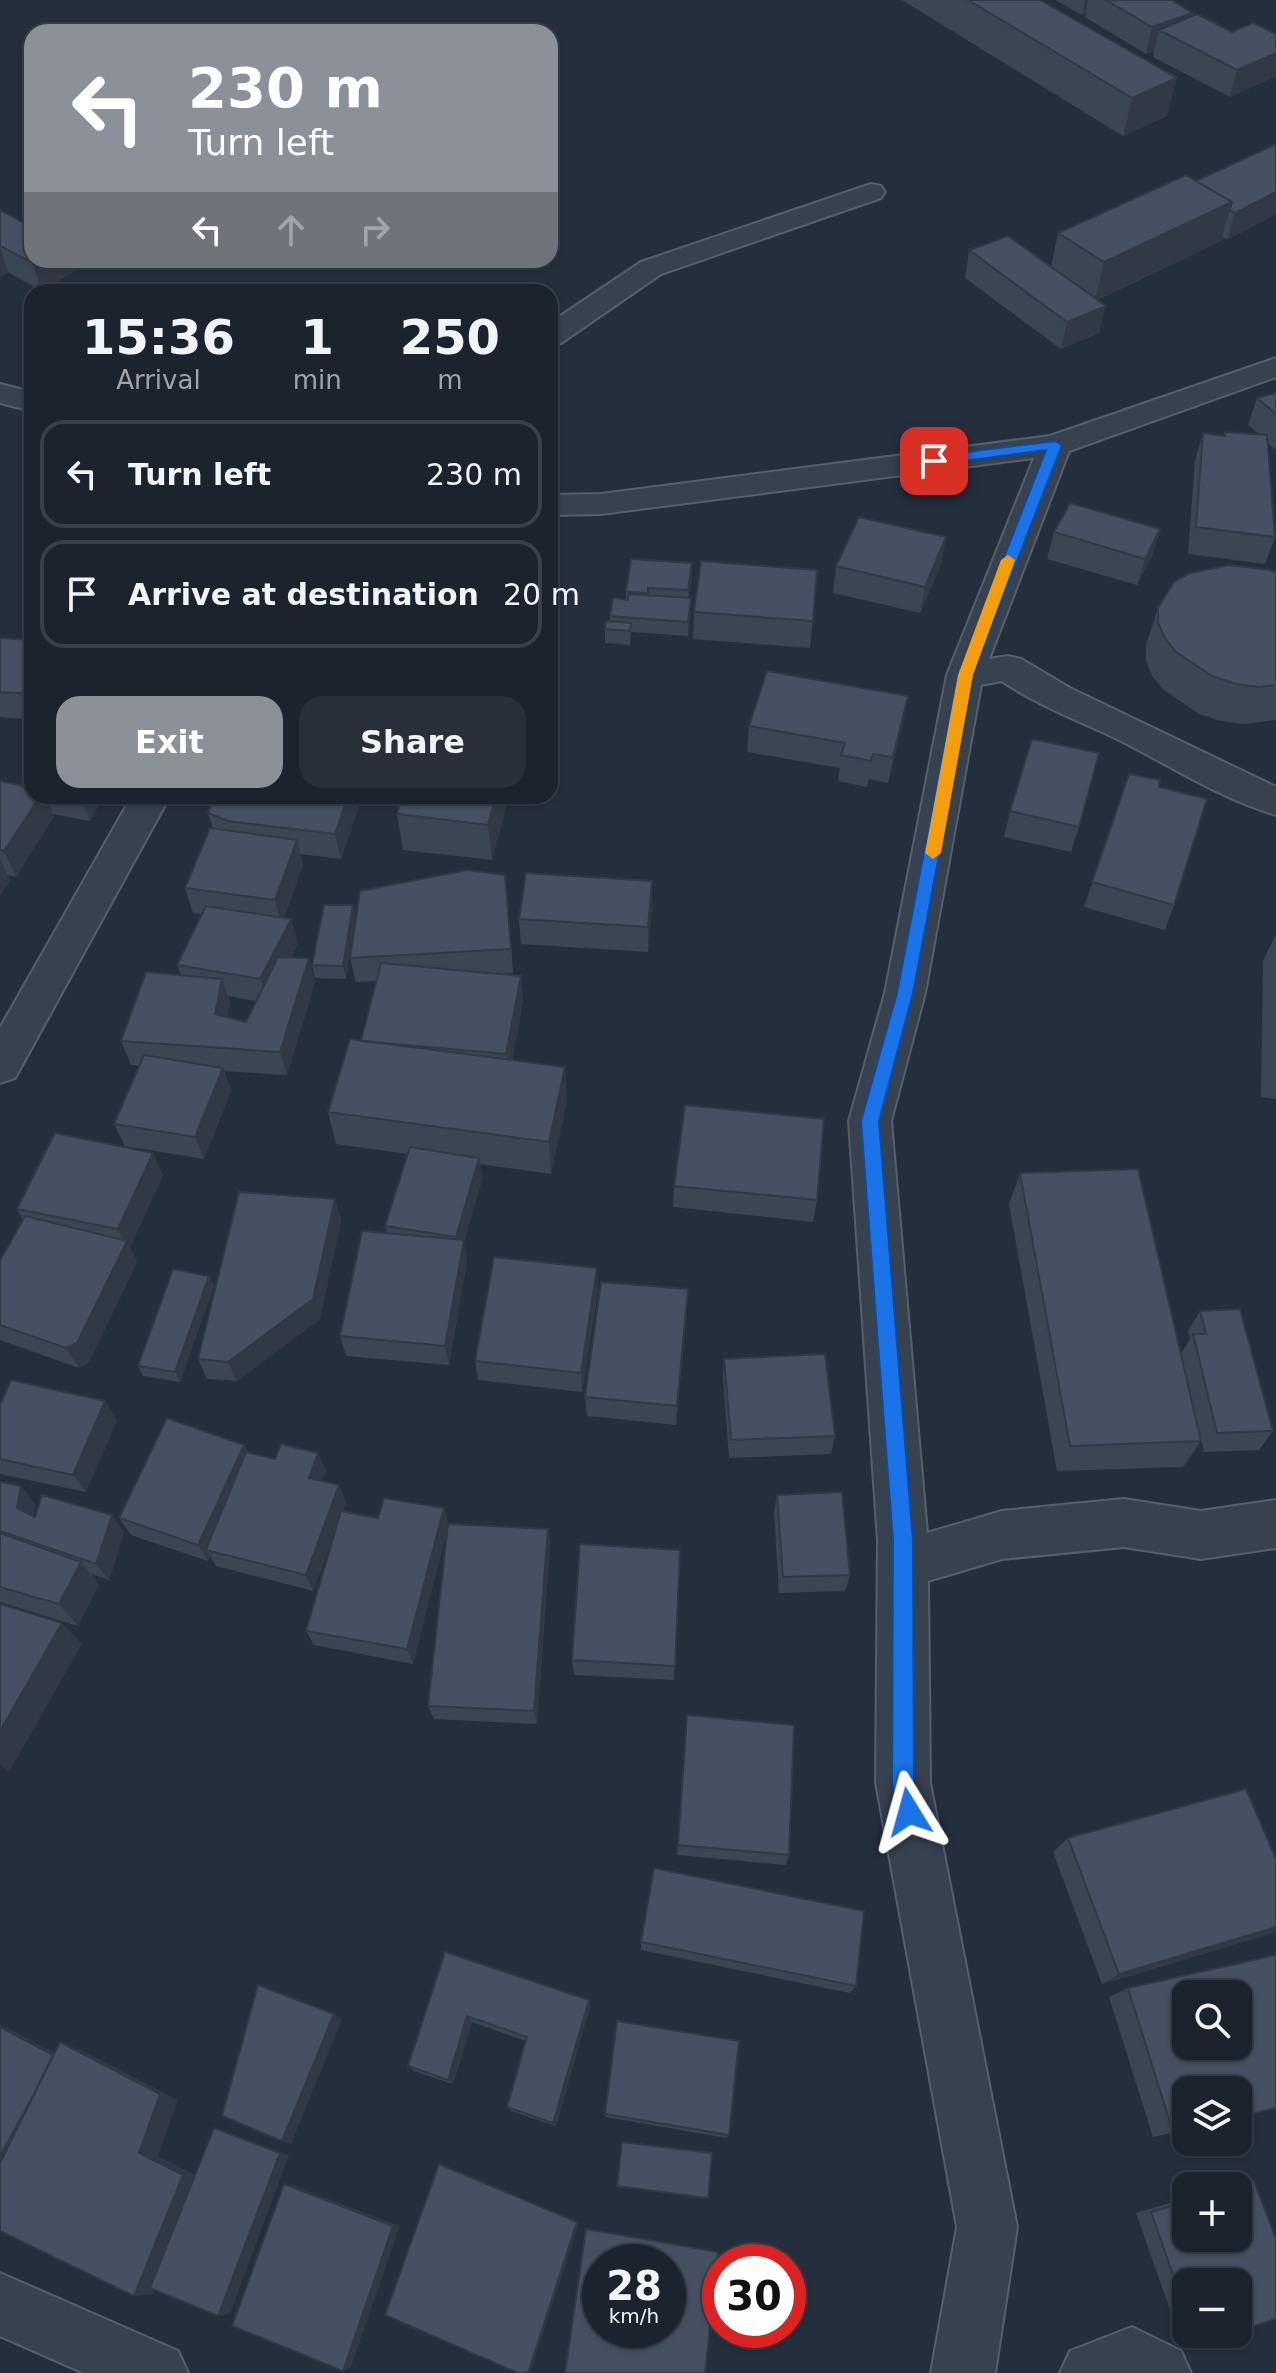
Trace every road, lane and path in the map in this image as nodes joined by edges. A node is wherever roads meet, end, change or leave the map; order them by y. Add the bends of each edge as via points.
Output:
1 (871, 192) dead end
2 (558, 332) edge
3 (1276, 367) edge
4 (0, 393) edge
5 (24, 400) edge
6 (1055, 445) junction
7 (558, 505) edge
8 (965, 675) junction
9 (1276, 801) edge
10 (147, 804) edge
11 (0, 1066) edge
12 (1276, 1524) edge
13 (903, 1564) junction
14 (0, 2304) edge
15 (156, 2373) edge
16 (963, 2373) edge
17 (1092, 2373) edge
18 (1159, 2373) edge

1 - 2 street via 651,268
3 - 6 street
4 - 5 street
6 - 7 street via 601,504
6 - 8 street
8 - 9 street via 1008,668 1035,688 1142,736 1240,789
8 - 13 street via 905,993 870,1121
10 - 11 street
12 - 13 street via 1201,1535 1124,1523 1002,1535
13 - 16 street via 903,1783 987,2227
14 - 15 street
17 - 18 street via 1132,2358

